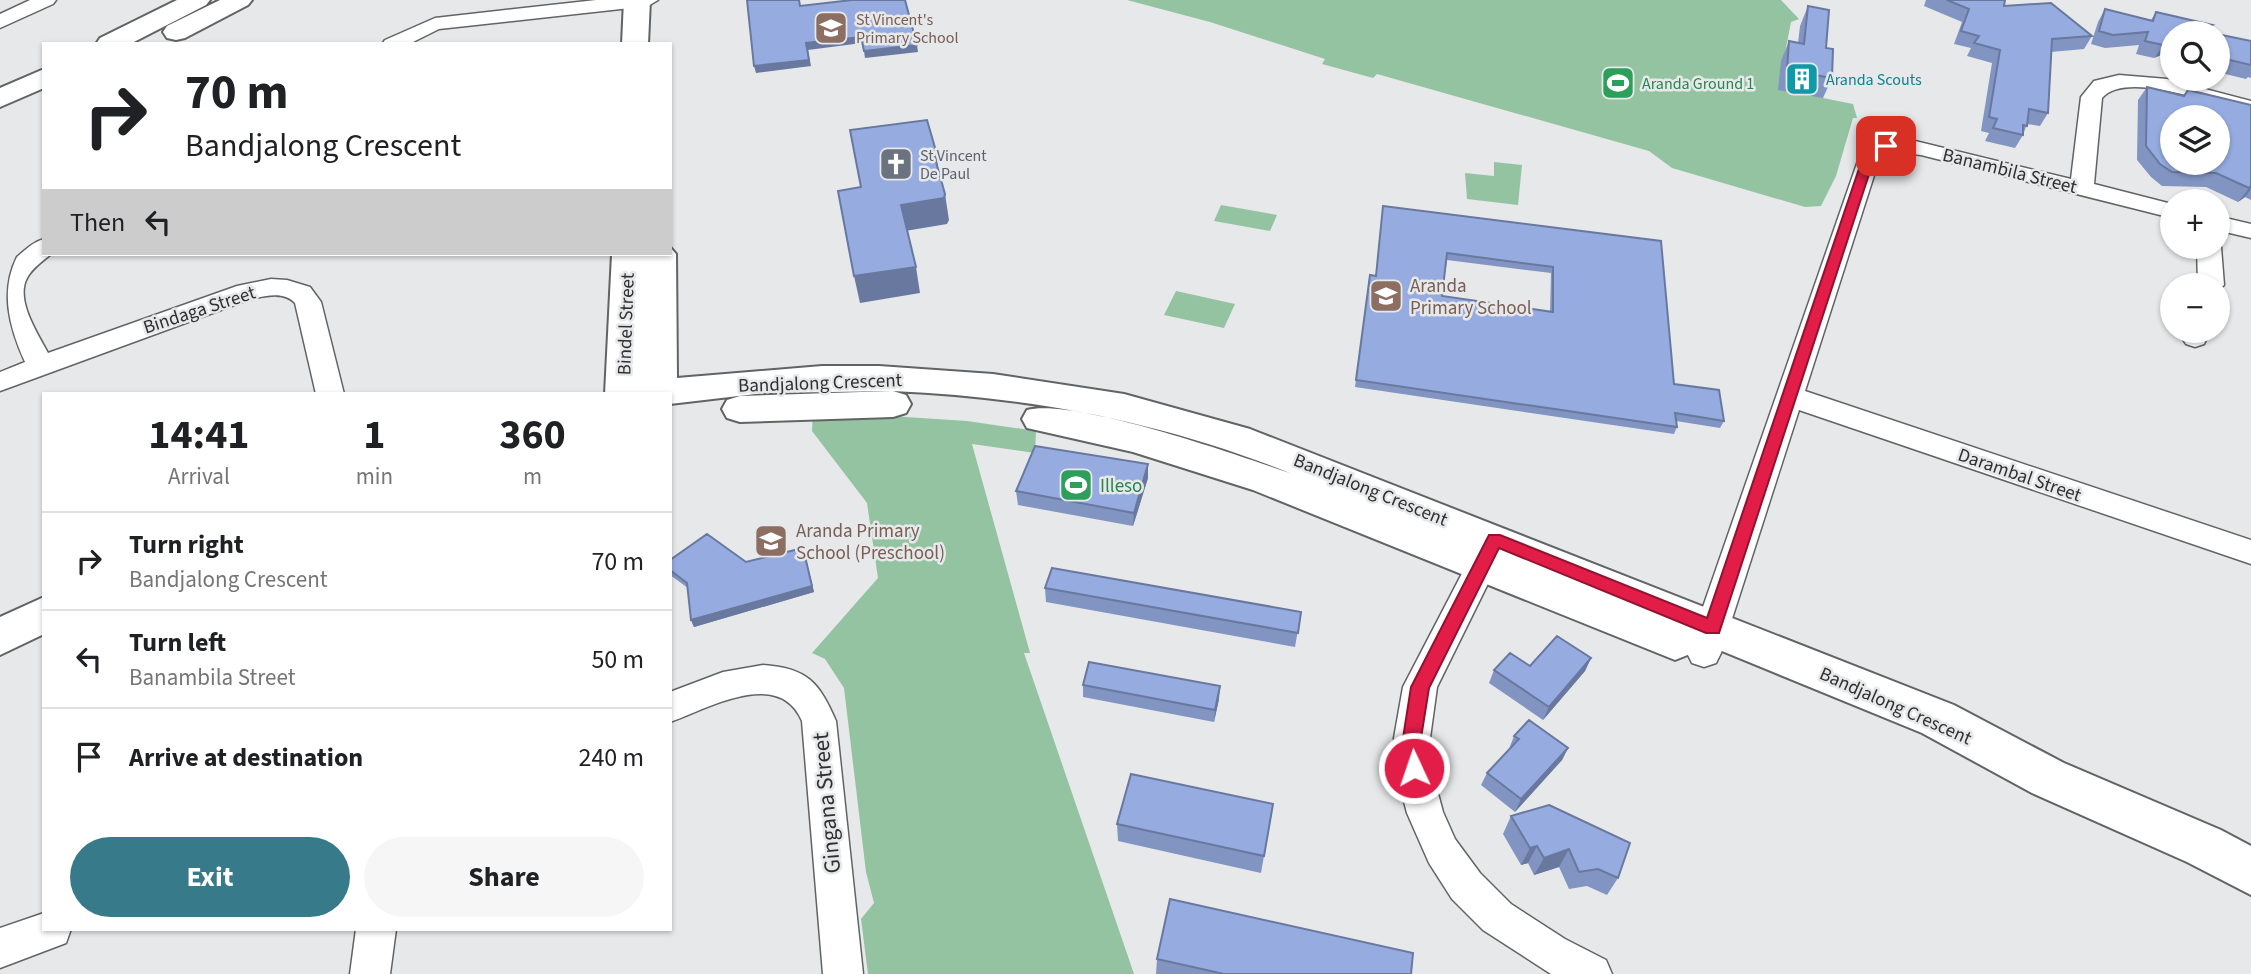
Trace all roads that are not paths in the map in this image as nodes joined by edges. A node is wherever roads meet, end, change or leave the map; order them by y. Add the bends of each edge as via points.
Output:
1 (46, 0) edge
2 (197, 0) edge
3 (239, 0) edge
4 (640, 0) edge
5 (0, 22) edge
6 (409, 37) edge
7 (113, 42) edge
8 (156, 42) edge
9 (635, 42) edge
10 (42, 78) edge
11 (0, 99) edge
12 (42, 99) edge
13 (2251, 108) edge
14 (0, 119) edge
15 (2082, 189) junction
16 (2160, 208) edge
17 (2230, 226) edge
18 (2251, 231) edge
19 (42, 249) edge
20 (628, 256) edge
21 (660, 256) edge
22 (41, 366) junction
23 (0, 382) edge
24 (330, 392) edge
25 (623, 392) edge
26 (660, 392) edge
27 (1789, 396) junction
28 (672, 400) edge
29 (1488, 552) junction
30 (2251, 552) edge
31 (42, 615) edge
32 (0, 637) edge
33 (1708, 640) junction
34 (672, 706) edge
35 (2251, 872) edge
36 (47, 931) edge
37 (376, 931) edge
38 (0, 948) edge
39 (1547, 964) edge
40 (370, 974) edge
41 (843, 974) edge
42 (1592, 974) edge

1 - 5 street
2 - 7 street
3 - 8 street
4 - 6 street via 455,21
4 - 9 street
10 - 11 street
12 - 14 street
13 - 15 street via 2160,84 2119,81 2104,85 2091,98
15 - 16 street, Banambila Street
15 - 27 street, Banambila Street via 1906,145 1875,150
17 - 18 street
19 - 22 street via 12,285 12,304
20 - 25 street, Bindel Street
21 - 26 street, Bindel Street
22 - 23 street, Bindaga Street
22 - 24 street, Bindaga Street via 197,308 279,287 301,293 308,302
27 - 30 street, Darambal Street
27 - 33 street, Banambila Street
28 - 29 street, Bandjalong Crescent via 741,409 903,392 964,396 1173,447
29 - 33 street, Bandjalong Crescent
29 - 39 street via 1420,687 1412,738 1415,775 1442,851 1466,886
31 - 32 street
33 - 35 street, Bandjalong Crescent via 1938,719 2048,778 2204,846
34 - 41 street, Gingana Street via 748,680 773,679 794,686 810,700 819,721
36 - 38 street
37 - 40 street
39 - 42 street

